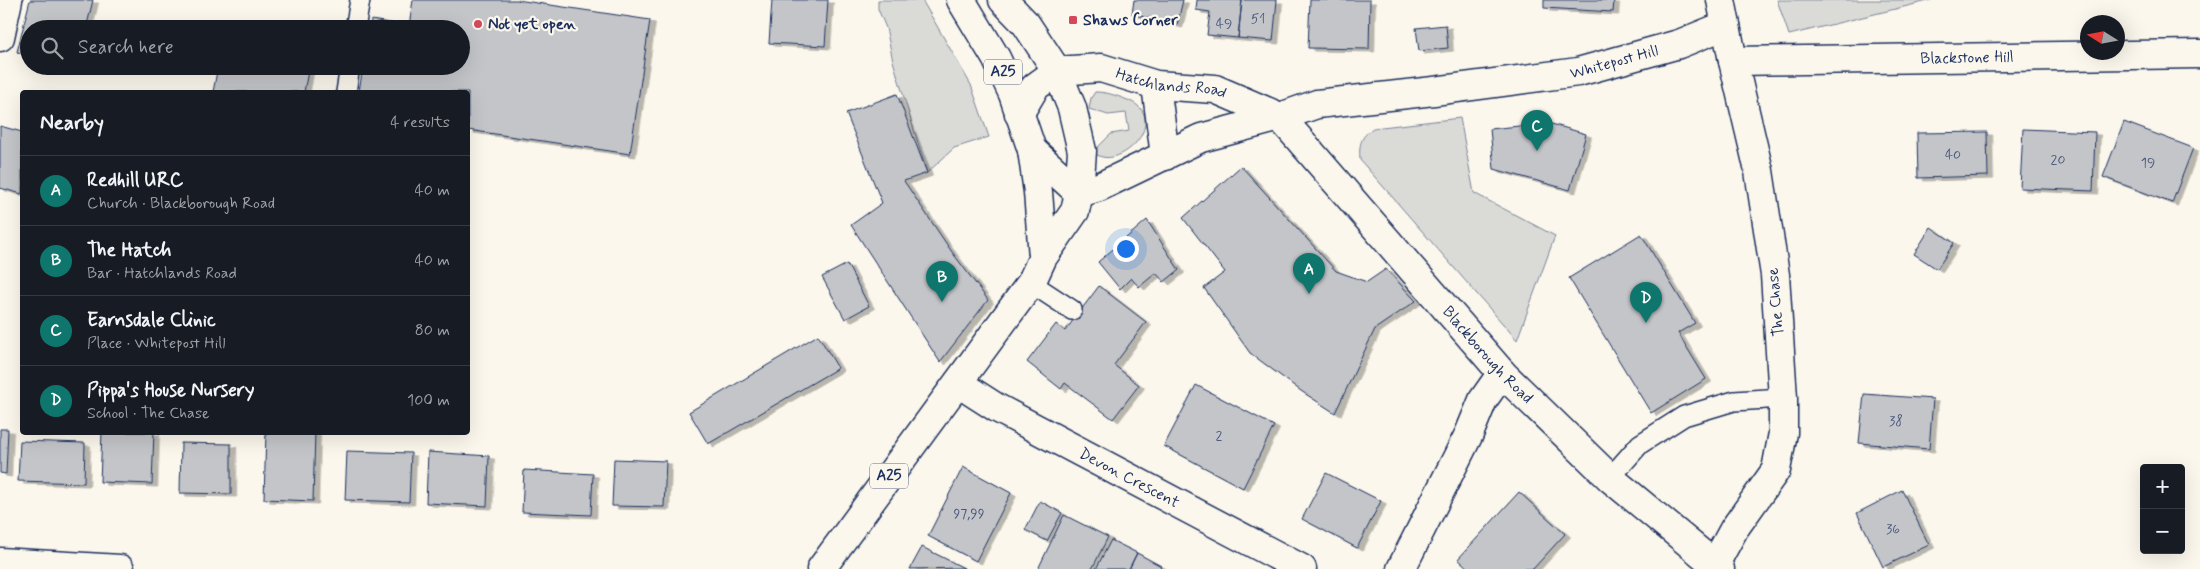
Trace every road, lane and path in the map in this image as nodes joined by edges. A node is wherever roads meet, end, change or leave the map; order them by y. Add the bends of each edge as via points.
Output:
1 (8, 0) edge
2 (360, 0) edge
3 (962, 0) edge
4 (1003, 0) edge
5 (1723, 13) edge
6 (357, 20) edge
7 (0, 37) edge
8 (2200, 54) edge
9 (1733, 61) junction
10 (1057, 71) junction
11 (349, 75) edge
12 (1156, 85) junction
13 (346, 90) edge
14 (1019, 114) junction
15 (1280, 117) junction
16 (1032, 150) junction
17 (1165, 156) junction
18 (1079, 193) junction
19 (1044, 258) junction
20 (1031, 283) junction
21 (1072, 310) dead end
22 (1502, 373) junction
23 (958, 383) junction
24 (1783, 398) junction
25 (1610, 478) junction
26 (0, 562) edge
27 (1717, 567) edge
28 (120, 569) edge
29 (821, 569) edge
30 (1302, 569) edge
31 (1401, 569) edge

1 - 7 street
2 - 6 lane
3 - 14 street, A25 via 996,58
4 - 10 street, A25 via 1026,24
5 - 9 street, The Chase
5 - 15 street, Whitepost Hill via 1678,44 1578,72 1317,104
8 - 9 street, Blackstone Hill
9 - 24 street, The Chase via 1758,171 1775,275
10 - 12 street, Hatchlands Road via 1101,68
10 - 14 street via 1035,87
10 - 18 street, A25 via 1072,108 1082,151
11 - 13 lane
12 - 15 street, Hatchlands Road via 1215,89
12 - 17 street
14 - 16 street, A25
15 - 17 street via 1201,138
15 - 22 street, Blackborough Road
16 - 18 street
16 - 19 street, A25
17 - 18 street
18 - 19 street, A25 via 1075,212
19 - 20 street, A25
20 - 21 lane
20 - 23 street, A25
22 - 25 street, Blackborough Road
22 - 31 street via 1483,400
23 - 29 street, A25
23 - 30 street, Devon Crescent via 998,408
24 - 25 lane via 1734,401 1684,416 1640,444
24 - 27 street, The Chase via 1783,433 1776,470 1734,530
25 - 27 street, Blackborough Road
26 - 28 street

